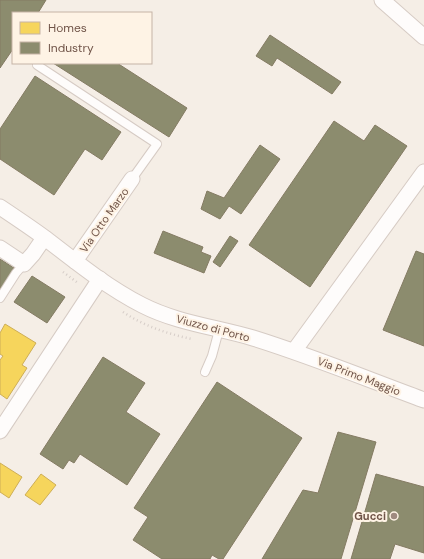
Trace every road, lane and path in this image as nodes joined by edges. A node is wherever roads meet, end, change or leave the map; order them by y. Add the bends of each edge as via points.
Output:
1 (382, 0) edge
2 (424, 37) edge
3 (37, 65) dead end
4 (424, 172) edge
5 (132, 180) joint
6 (0, 207) edge
7 (44, 238) junction
8 (0, 248) edge
9 (76, 261) junction
10 (24, 264) junction
11 (100, 280) junction
12 (0, 298) edge
13 (219, 330) junction
14 (294, 351) junction
15 (205, 372) dead end
16 (424, 400) edge
17 (0, 431) edge

1 - 2 street
3 - 5 lane via 157,144
4 - 14 street
5 - 9 street, Via Otto Marzo
6 - 7 street, Via Otto Marzo
7 - 9 street, Via Otto Marzo
7 - 10 street
8 - 10 street
9 - 11 street, Via Otto Marzo
10 - 12 lane
11 - 13 street, Viuzzo di Porto via 141,305 160,313
11 - 17 street
13 - 14 street, Viuzzo di Porto
13 - 15 lane
14 - 16 street, Via Primo Maggio

